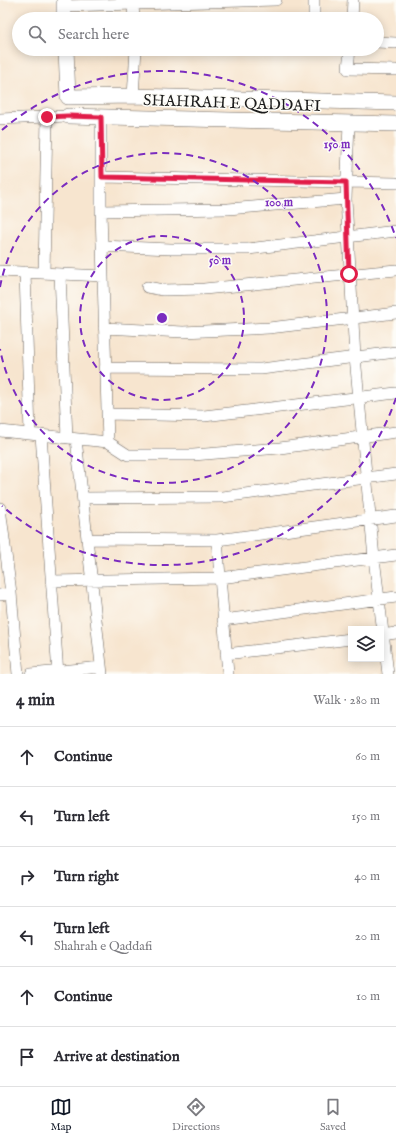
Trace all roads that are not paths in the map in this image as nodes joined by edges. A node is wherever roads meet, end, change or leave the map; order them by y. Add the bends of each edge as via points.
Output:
1 (276, 0) edge
2 (314, 0) edge
3 (353, 0) edge
4 (114, 2) edge
5 (133, 5) junction
6 (64, 8) edge
7 (134, 12) edge
8 (314, 12) edge
9 (352, 12) edge
10 (384, 42) edge
11 (396, 42) edge
12 (66, 56) edge
13 (136, 56) edge
14 (349, 56) edge
15 (396, 70) edge
16 (133, 96) junction
17 (396, 103) edge
18 (68, 116) joint
19 (47, 117) junction
20 (101, 117) junction
21 (0, 118) edge
22 (349, 123) junction
23 (396, 124) edge
24 (102, 177) junction
25 (346, 182) junction
26 (396, 183) edge
27 (346, 199) junction
28 (101, 211) junction
29 (396, 231) edge
30 (347, 237) junction
31 (102, 246) junction
32 (396, 270) edge
33 (0, 271) edge
34 (25, 272) junction
35 (44, 273) junction
36 (60, 274) junction
37 (349, 274) junction
38 (103, 276) junction
39 (147, 287) dead end
40 (396, 313) edge
41 (352, 318) junction
42 (104, 328) junction
43 (396, 352) edge
44 (354, 357) junction
45 (105, 368) junction
46 (396, 393) edge
47 (358, 398) junction
48 (107, 414) junction
49 (0, 431) edge
50 (396, 432) edge
51 (36, 435) junction
52 (362, 437) junction
53 (71, 438) junction
54 (108, 442) junction
55 (396, 474) edge
56 (366, 478) junction
57 (84, 498) junction
58 (0, 508) edge
59 (396, 516) edge
60 (370, 520) junction
61 (88, 539) junction
62 (217, 540) junction
63 (396, 555) edge
64 (374, 558) junction
65 (220, 578) junction
66 (92, 579) junction
67 (51, 581) junction
68 (5, 594) edge
69 (396, 597) edge
70 (379, 600) junction
71 (223, 620) junction
72 (381, 626) edge
73 (396, 633) edge
74 (384, 635) edge
75 (348, 639) edge
76 (384, 648) edge
77 (226, 654) junction
78 (102, 671) edge
79 (57, 673) edge
80 (18, 674) edge
81 (31, 674) edge
82 (228, 674) edge
83 (388, 674) edge

1 - 5 street
2 - 8 street
3 - 9 street
4 - 5 street
4 - 6 street
5 - 7 street
10 - 11 street
12 - 16 main road, SHAHRAH E QADDAFI via 68,97
13 - 16 street
14 - 15 street via 348,69
16 - 17 main road, SHAHRAH E QADDAFI
18 - 19 street
18 - 20 main road, SHAHRAH E QADDAFI
19 - 21 street
19 - 35 street
20 - 22 main road, SHAHRAH E QADDAFI
20 - 24 street
22 - 23 main road, SHAHRAH E QADDAFI
22 - 25 street
24 - 25 street
24 - 28 street
25 - 26 street
25 - 27 street
27 - 28 street via 228,209
27 - 30 street
28 - 31 street
29 - 30 street
30 - 31 street via 248,249
30 - 37 street
31 - 38 street
32 - 37 street
33 - 34 street
34 - 35 street
34 - 51 street
35 - 36 street
36 - 38 street
36 - 53 street
37 - 39 street via 204,290 163,290
37 - 41 street
38 - 42 street
40 - 41 street
41 - 42 street via 269,328 183,332
41 - 44 street
42 - 45 street
43 - 44 street
44 - 45 street via 261,369
44 - 47 street
45 - 48 street
46 - 47 street
47 - 48 street via 204,416
47 - 52 street
48 - 54 street
49 - 51 street
50 - 52 street
51 - 53 street
51 - 67 street
52 - 54 street via 280,448 193,455 128,455
52 - 56 street
53 - 54 street
53 - 57 street
55 - 56 street
56 - 57 street via 222,496
56 - 60 street
57 - 61 street
58 - 68 street
59 - 60 street
60 - 62 street
60 - 64 street
61 - 62 street
61 - 66 street
62 - 65 street
63 - 64 street
64 - 65 street
64 - 70 street
65 - 66 street
65 - 71 street
66 - 67 street
66 - 78 street
67 - 79 street
68 - 80 street
69 - 70 street
70 - 71 street
70 - 72 street
71 - 77 street
73 - 74 street
75 - 77 street
76 - 83 street
77 - 82 street
78 - 79 street
79 - 81 street

